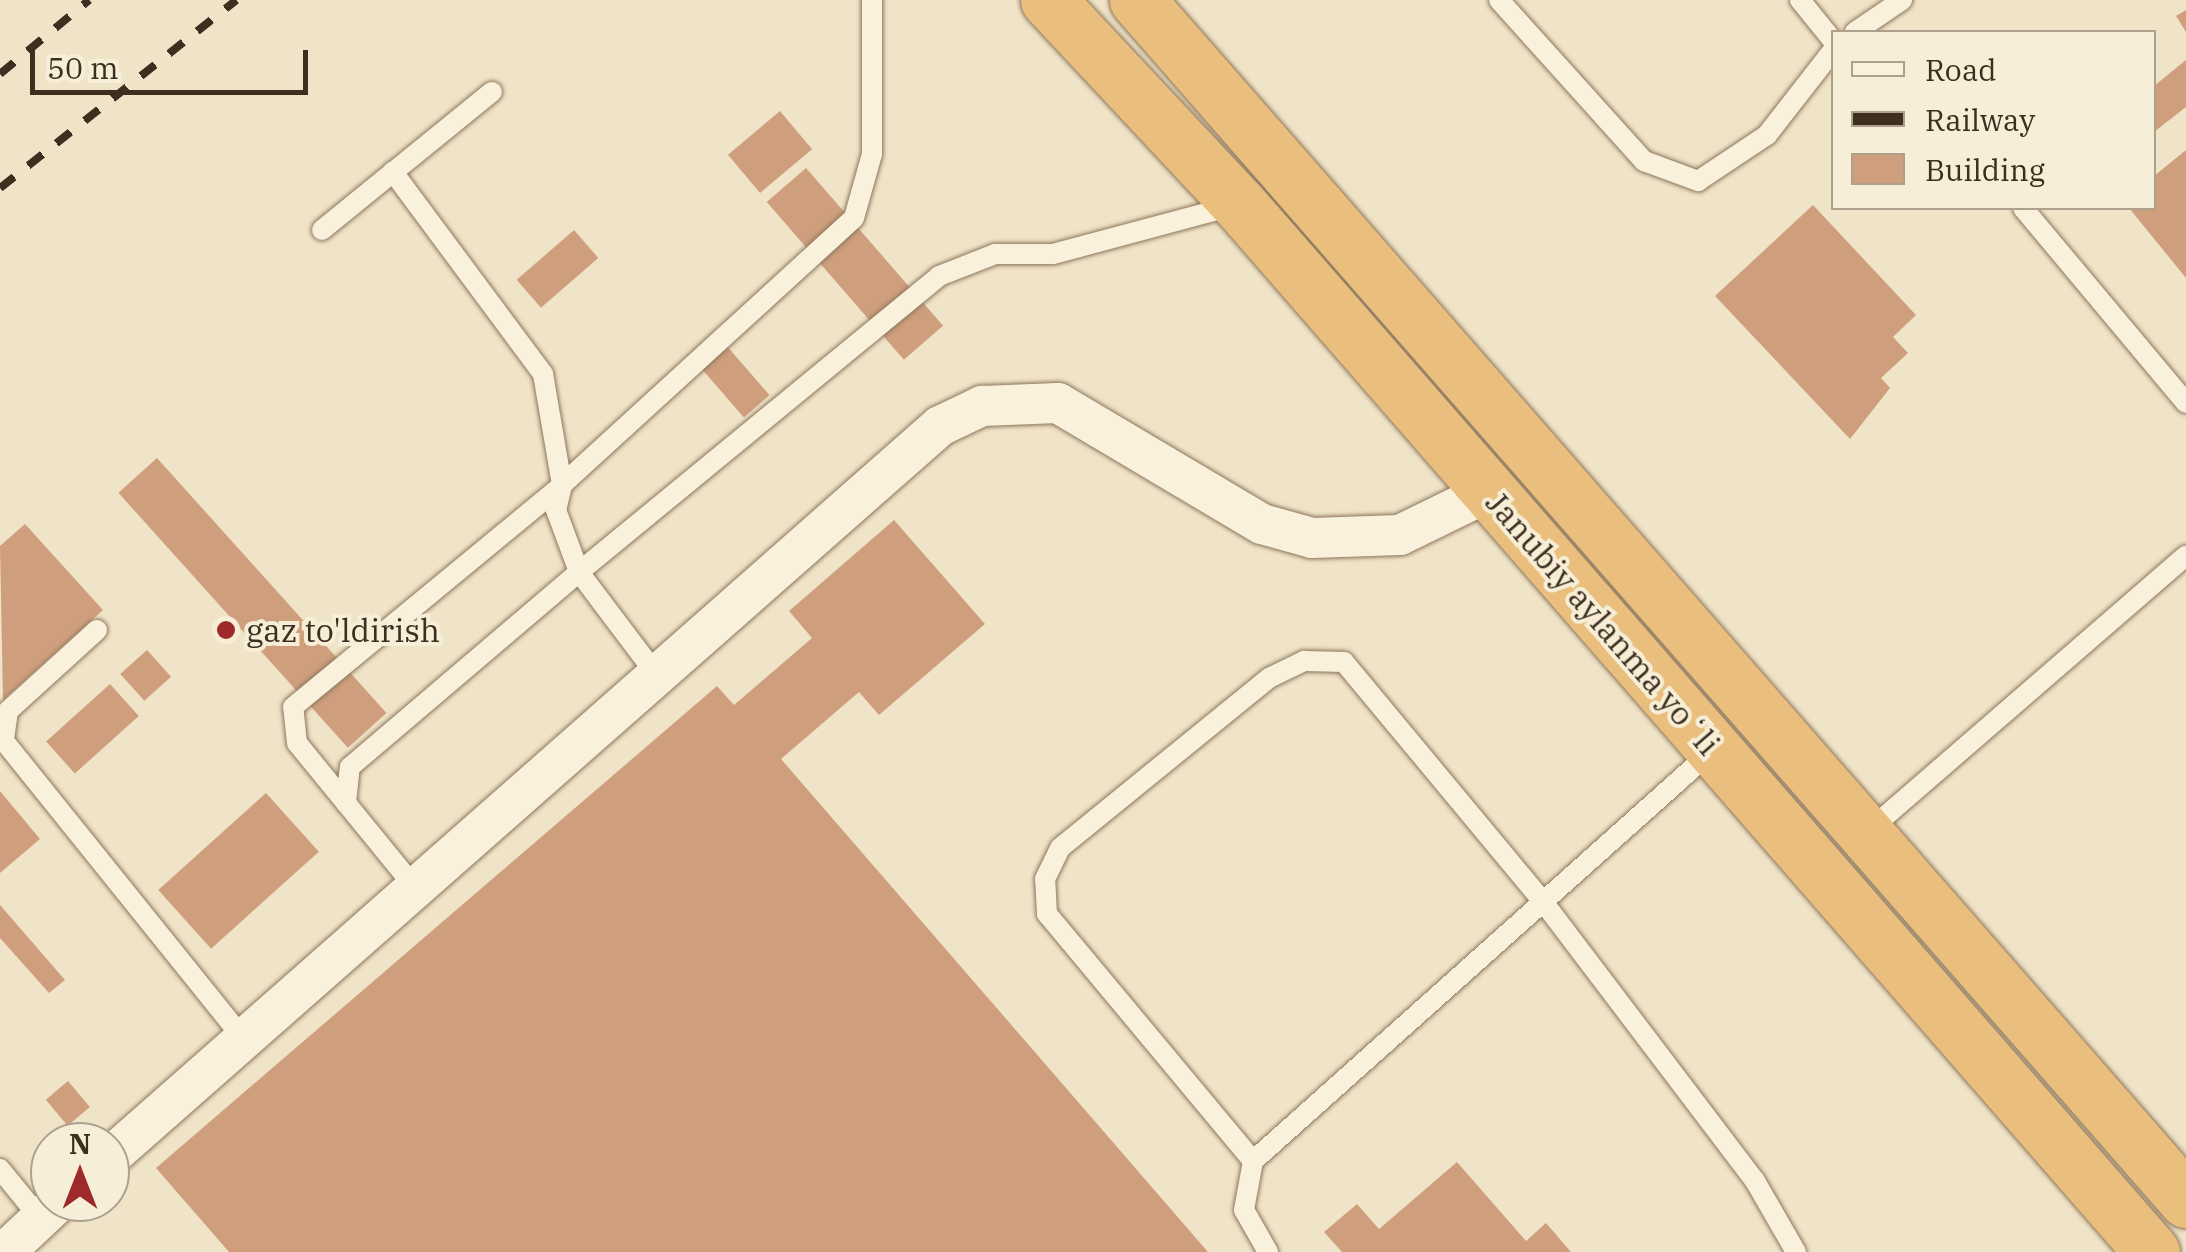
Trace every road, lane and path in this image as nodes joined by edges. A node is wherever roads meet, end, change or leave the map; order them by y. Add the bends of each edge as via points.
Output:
1 (872, 0) edge
2 (1048, 0) edge
3 (1499, 0) edge
4 (1800, 0) edge
5 (1902, 0) edge
6 (1153, 10) edge
7 (1858, 30) edge
8 (1831, 38) edge
9 (1831, 54) edge
10 (492, 92) dead end
11 (393, 172) junction
12 (1239, 204) junction
13 (2025, 210) edge
14 (322, 230) dead end
15 (2186, 403) edge
16 (562, 485) junction
17 (1488, 492) junction
18 (2186, 556) edge
19 (580, 572) junction
20 (97, 630) dead end
21 (659, 678) junction
22 (1760, 709) junction
23 (1713, 750) junction
24 (346, 803) junction
25 (1866, 833) junction
26 (417, 890) junction
27 (1541, 899) junction
28 (244, 1040) junction
29 (130, 1140) edge
30 (1252, 1161) junction
31 (0, 1169) edge
32 (30, 1194) edge
33 (2186, 1200) edge
34 (36, 1222) edge
35 (5, 1252) edge
36 (1268, 1252) edge
37 (1796, 1252) edge
38 (2152, 1252) edge

1 - 16 lane via 872,154 854,218
2 - 12 highway, Janubiy aylanma yoʻli
3 - 9 lane via 1644,161 1698,181 1767,135
4 - 8 lane
5 - 7 lane
6 - 22 highway, Janubiy aylanma yoʻli
10 - 11 lane
11 - 14 lane
11 - 16 lane via 543,374
12 - 17 highway, Janubiy aylanma yoʻli
12 - 19 lane via 1053,254 995,254 939,276
13 - 15 lane
16 - 19 lane via 556,510
16 - 24 lane via 293,707 297,743
17 - 21 street via 1400,534 1312,538 1262,524 1058,403 982,406 940,426
17 - 23 highway, Janubiy aylanma yoʻli
18 - 25 lane
19 - 21 lane
19 - 24 lane via 350,767
20 - 28 lane via 8,711 4,741
21 - 26 street
22 - 23 highway
22 - 25 highway, Janubiy aylanma yoʻli
23 - 27 lane
23 - 38 highway, Janubiy aylanma yoʻli
24 - 26 lane
25 - 33 highway, Janubiy aylanma yoʻli
26 - 28 street
27 - 30 lane
27 - 30 lane via 1344,662 1304,661 1269,678 1060,848 1045,879 1046,914
27 - 37 lane via 1755,1182
28 - 29 street
30 - 36 lane via 1244,1210
31 - 32 lane
34 - 35 street

